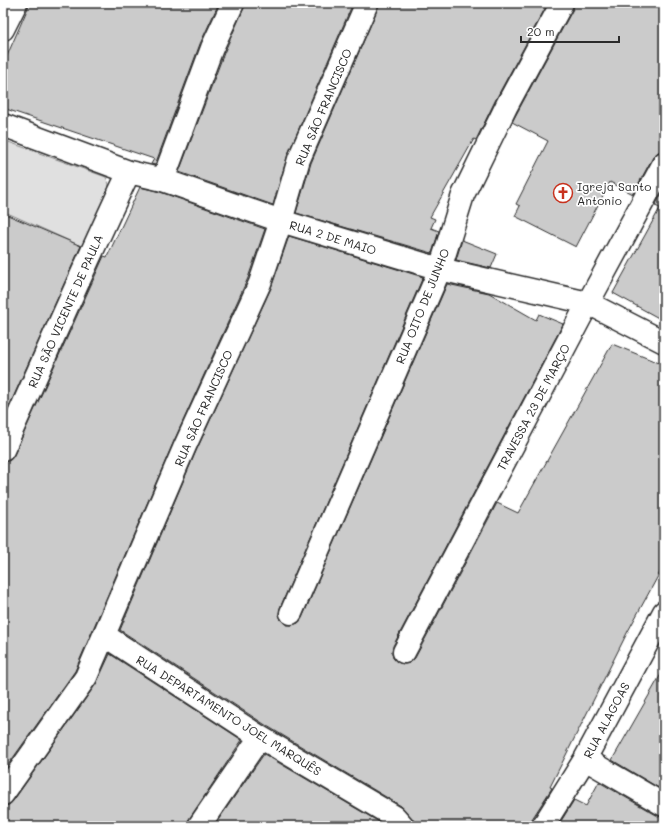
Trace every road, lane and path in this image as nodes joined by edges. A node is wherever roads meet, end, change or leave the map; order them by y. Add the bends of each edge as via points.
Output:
1 (16, 3) edge
2 (233, 3) edge
3 (367, 3) edge
4 (562, 3) edge
5 (3, 29) edge
6 (3, 125) edge
7 (664, 163) edge
8 (129, 172) junction
9 (163, 180) junction
10 (281, 221) junction
11 (440, 270) junction
12 (588, 303) junction
13 (664, 342) edge
14 (3, 450) edge
15 (664, 612) edge
16 (291, 613) dead end
17 (104, 636) junction
18 (404, 652) dead end
19 (260, 737) junction
20 (585, 760) junction
21 (3, 794) edge
22 (664, 805) edge
23 (399, 821) edge
24 (199, 826) edge
25 (543, 826) edge

1 - 5 street
2 - 9 street via 212,48
3 - 10 street, RUA SÃO FRANCISCO via 299,159
4 - 11 street, RUA OITO DE JUNHO via 507,104 463,195
6 - 8 street, RUA 2 DE MAIO
7 - 12 street, TRAVESSA 23 DE MARÇO
8 - 9 street, RUA 2 DE MAIO
8 - 14 street, RUA SÃO VICENTE DE PAULA
9 - 10 street, RUA 2 DE MAIO
10 - 11 street, RUA 2 DE MAIO
10 - 17 street, RUA SÃO FRANCISCO via 260,283 185,446
11 - 12 street, RUA 2 DE MAIO
11 - 16 street, RUA OITO DE JUNHO
12 - 13 street, RUA 2 DE MAIO
12 - 18 street, TRAVESSA 23 DE MARÇO
15 - 20 street, RUA ALAGOAS
17 - 19 street, RUA DEPARTAMENTO JOEL MARQUÊS
17 - 21 street, RUA SÃO FRANCISCO via 86,677
19 - 23 street, RUA DEPARTAMENTO JOEL MARQUÊS
19 - 24 street
20 - 22 street
20 - 25 street, RUA ALAGOAS

